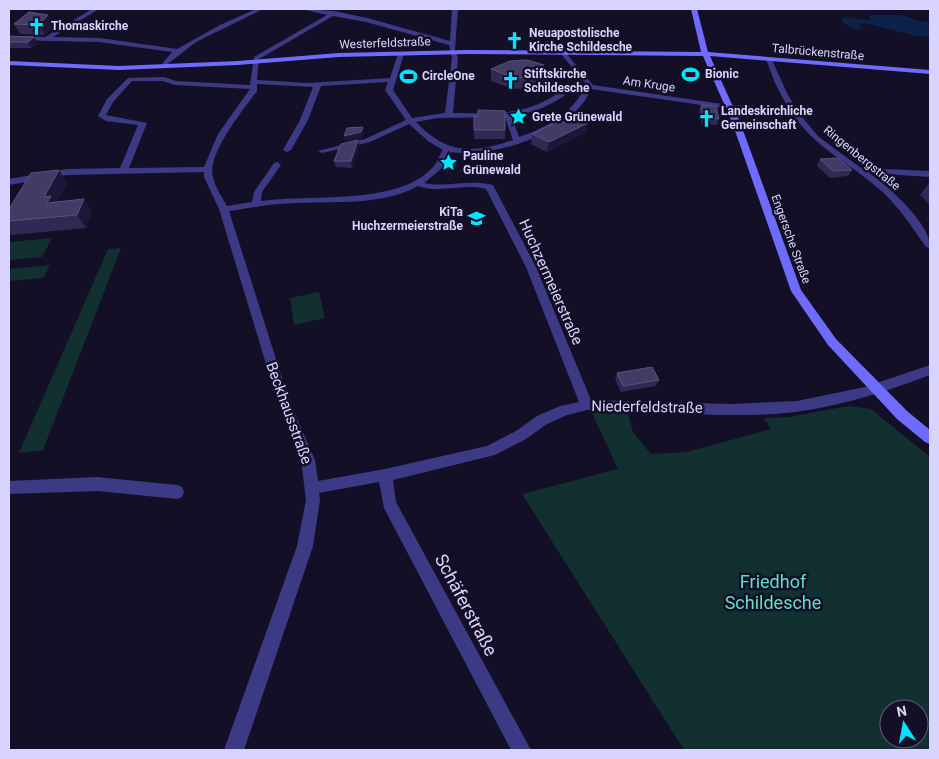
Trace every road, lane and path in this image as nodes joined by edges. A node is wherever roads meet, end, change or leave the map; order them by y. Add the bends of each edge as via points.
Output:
1 (96, 9) edge
2 (260, 9) edge
3 (306, 9) edge
4 (455, 9) edge
5 (694, 9) edge
6 (334, 13) junction
7 (9, 38) edge
8 (47, 38) junction
9 (453, 48) junction
10 (177, 51) junction
11 (562, 52) junction
12 (401, 54) junction
13 (704, 54) junction
14 (769, 59) junction
15 (254, 62) junction
16 (9, 64) edge
17 (164, 66) junction
18 (930, 72) edge
19 (392, 80) junction
20 (254, 84) junction
21 (318, 84) junction
22 (562, 84) dead end
23 (590, 87) junction
24 (729, 107) junction
25 (795, 111) junction
26 (449, 115) junction
27 (508, 115) junction
28 (412, 120) junction
29 (518, 140) junction
30 (287, 150) dead end
31 (448, 150) junction
32 (322, 151) dead end
33 (277, 166) dead end
34 (207, 169) junction
35 (859, 170) junction
36 (123, 172) junction
37 (930, 174) edge
38 (9, 182) edge
39 (417, 183) junction
40 (256, 204) junction
41 (224, 210) junction
42 (930, 245) edge
43 (930, 370) edge
44 (876, 389) junction
45 (587, 405) junction
46 (930, 438) edge
47 (384, 475) junction
48 (9, 488) edge
49 (313, 488) junction
50 (177, 492) dead end
51 (234, 750) edge
52 (521, 750) edge

1 - 8 street
2 - 10 street
3 - 6 street
4 - 9 street
5 - 13 main road, Engersche Straße
6 - 9 street
6 - 15 street via 258,56
7 - 8 street
8 - 10 street via 99,40
9 - 11 main road, Westerfeldstraße
9 - 12 main road, Westerfeldstraße
9 - 26 street via 454,81
10 - 17 street
11 - 13 main road, Westerfeldstraße
11 - 23 street via 580,70
12 - 15 main road, Westerfeldstraße
12 - 19 street
13 - 14 main road, Talbrückenstraße
13 - 24 main road, Engersche Straße
14 - 18 main road, Talbrückenstraße
14 - 25 street, Ringenbergstraße via 781,91
15 - 17 main road, Westerfeldstraße
15 - 20 street
16 - 17 main road, Westerfeldstraße via 119,68
19 - 21 street
19 - 28 street via 389,90 395,102
20 - 21 street
20 - 34 street via 222,134
20 - 36 street via 198,85 164,78 130,79 110,101 102,116 143,123
21 - 30 street via 304,120
22 - 27 street via 561,94 552,102 536,110
23 - 24 street, Am Kruge
23 - 29 street via 587,98 575,112 540,132
24 - 25 street, Am Kruge
24 - 44 main road, Engersche Straße via 796,291 832,342
25 - 35 street, Ringenbergstraße via 824,145
26 - 27 street
26 - 28 street
27 - 29 street via 514,137
28 - 31 street
28 - 32 street via 356,144
29 - 31 street via 478,152
31 - 39 street via 438,166
33 - 40 street via 258,192
34 - 36 street
34 - 41 street, Beckhausstraße via 210,183
35 - 37 street
35 - 42 street, Ringenbergstraße via 907,213
36 - 38 street via 67,172
39 - 40 street via 403,191 381,196
39 - 45 street, Huchzermeierstraße via 429,188 490,186 531,267
40 - 41 street
41 - 49 street, Beckhausstraße via 283,400 308,460
43 - 44 street, Niederfeldstraße
44 - 45 street, Niederfeldstraße via 808,404 753,409
44 - 46 main road, Engersche Straße via 902,416
45 - 47 street, Niederfeldstraße via 542,420 490,450
47 - 49 street, Niederfeldstraße
47 - 52 street, Schäferstraße via 389,504
48 - 50 street via 97,484
49 - 51 street, Beckhausstraße via 312,515 305,546

